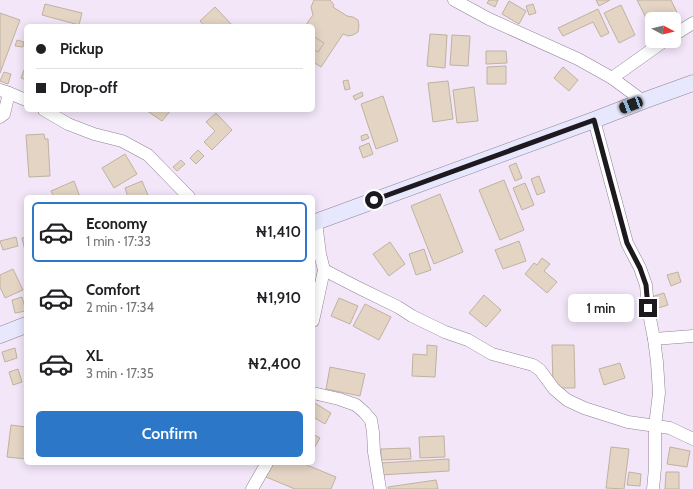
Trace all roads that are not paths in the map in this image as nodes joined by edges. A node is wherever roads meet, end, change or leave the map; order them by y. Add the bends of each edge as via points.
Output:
1 (454, 0) edge
2 (693, 23) edge
3 (681, 31) edge
4 (654, 48) edge
5 (612, 78) junction
6 (693, 84) edge
7 (4, 91) edge
8 (24, 99) edge
9 (643, 100) junction
10 (47, 112) edge
11 (0, 117) edge
12 (594, 120) junction
13 (187, 195) edge
14 (315, 222) edge
15 (315, 227) edge
16 (324, 270) junction
17 (315, 312) edge
18 (24, 326) edge
19 (0, 335) edge
20 (693, 336) edge
21 (654, 339) junction
22 (315, 393) edge
23 (655, 426) junction
24 (693, 439) edge
25 (266, 465) edge
26 (252, 489) edge
27 (380, 489) edge
28 (653, 489) edge

1 - 5 street via 489,19 572,56
2 - 3 street
4 - 5 street
5 - 9 street
6 - 9 street
7 - 8 street
7 - 11 street via 4,114
9 - 12 street
10 - 13 street via 68,124 122,141 148,155
12 - 14 street
12 - 21 street via 627,243 646,285
15 - 16 street
16 - 17 street
16 - 23 street via 492,354 533,365 567,400 628,422
18 - 19 street
20 - 21 street
21 - 23 street via 659,393
22 - 27 street via 356,405 371,420
23 - 24 street via 670,428
23 - 28 street
25 - 26 street

